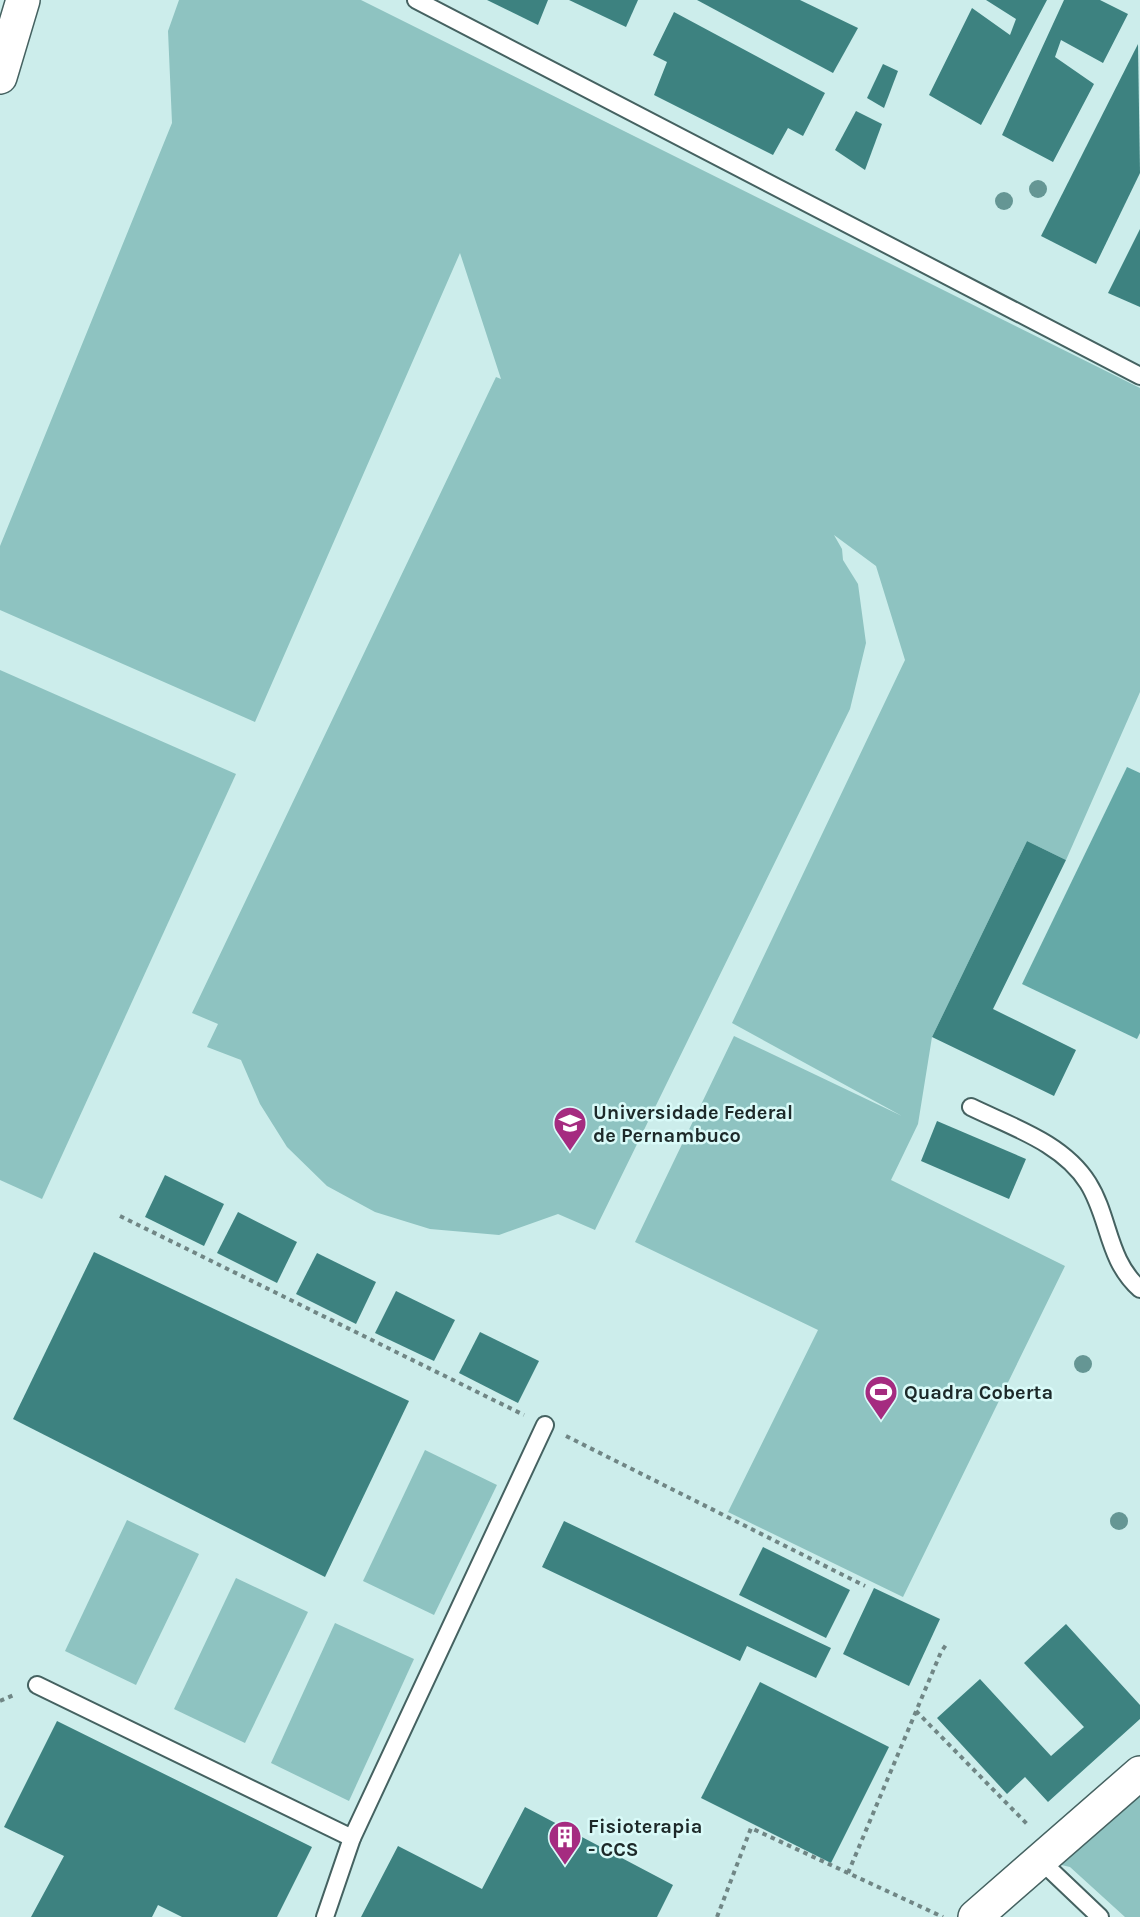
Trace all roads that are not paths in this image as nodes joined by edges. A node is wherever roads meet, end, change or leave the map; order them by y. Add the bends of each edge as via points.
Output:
1 (23, 0) edge
2 (416, 0) edge
3 (0, 77) edge
4 (1140, 376) edge
5 (971, 1107) dead end
6 (1140, 1289) edge
7 (545, 1425) road end
8 (37, 1685) dead end
9 (1140, 1773) edge
10 (352, 1838) junction
11 (1040, 1860) junction
12 (325, 1917) edge
13 (975, 1917) edge
14 (1100, 1917) edge

1 - 3 street
2 - 4 lane
5 - 6 lane via 1062,1152 1089,1184 1119,1266
7 - 10 lane
8 - 10 lane
9 - 11 street
10 - 12 lane
11 - 13 street
11 - 14 lane

